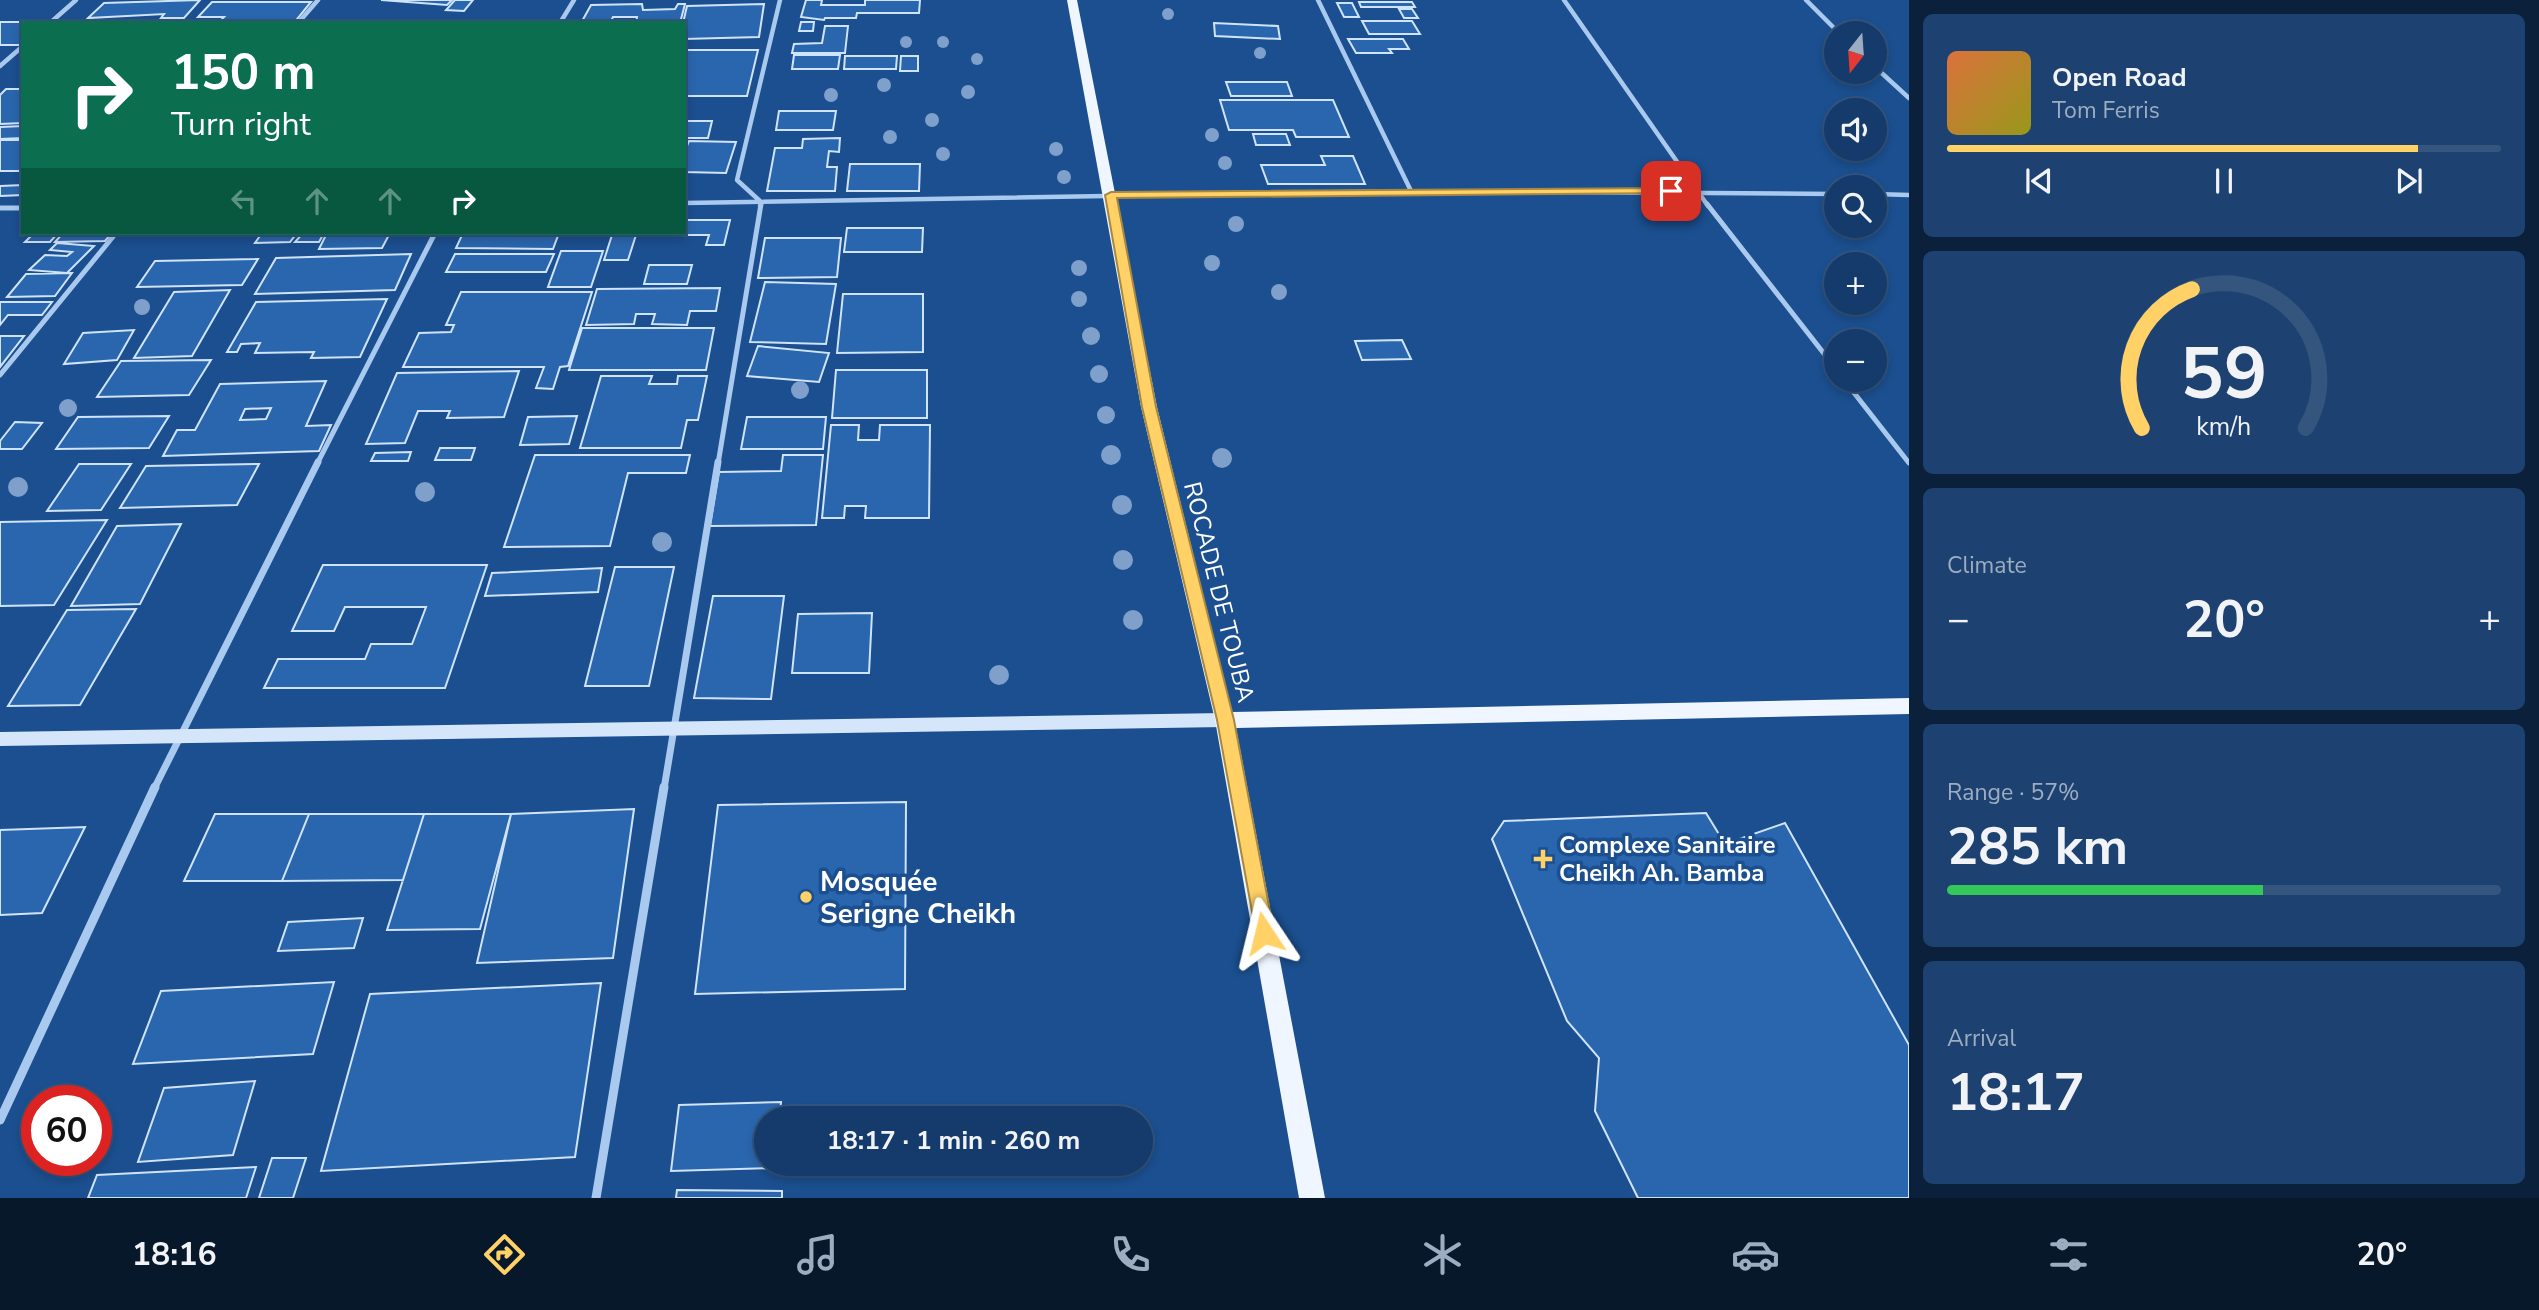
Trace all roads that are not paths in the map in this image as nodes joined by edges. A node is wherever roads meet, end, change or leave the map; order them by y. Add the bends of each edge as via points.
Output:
1 (76, 0) edge
2 (318, 0) edge
3 (574, 0) edge
4 (780, 0) edge
5 (1072, 0) edge
6 (1318, 0) edge
7 (1564, 0) edge
8 (1806, 0) edge
9 (52, 21) edge
10 (300, 21) edge
11 (561, 21) edge
12 (1827, 21) edge
13 (21, 48) edge
14 (0, 66) edge
15 (1887, 78) edge
16 (1909, 98) edge
17 (1411, 191) junction
18 (1697, 191) junction
19 (1824, 194) edge
20 (1887, 194) edge
21 (1111, 195) junction
22 (1909, 195) edge
23 (761, 202) junction
24 (686, 204) edge
25 (0, 208) edge
26 (21, 208) edge
27 (114, 235) edge
28 (434, 235) edge
29 (1824, 354) edge
30 (0, 375) edge
31 (1853, 392) edge
32 (1909, 463) edge
33 (1909, 706) edge
34 (1225, 720) junction
35 (674, 727) junction
36 (178, 737) junction
37 (0, 739) edge
38 (0, 1120) edge
39 (596, 1198) edge
40 (1312, 1198) edge

1 - 9 street
2 - 10 street
3 - 11 street
4 - 23 street via 737,180
5 - 21 main road, ROCADE DE TOUBA
6 - 17 street
7 - 18 street
8 - 12 street
13 - 14 street
15 - 16 street
17 - 18 street
17 - 21 street
18 - 19 street
18 - 29 street
20 - 22 street
21 - 23 street
21 - 34 main road, ROCADE DE TOUBA via 1149,407
23 - 24 street
23 - 35 street
25 - 26 street
27 - 30 street
28 - 36 street
31 - 32 street
33 - 34 main road
34 - 35 main road
34 - 40 main road, ROCADE DE TOUBA
35 - 36 main road
35 - 39 street
36 - 37 main road
36 - 38 street

